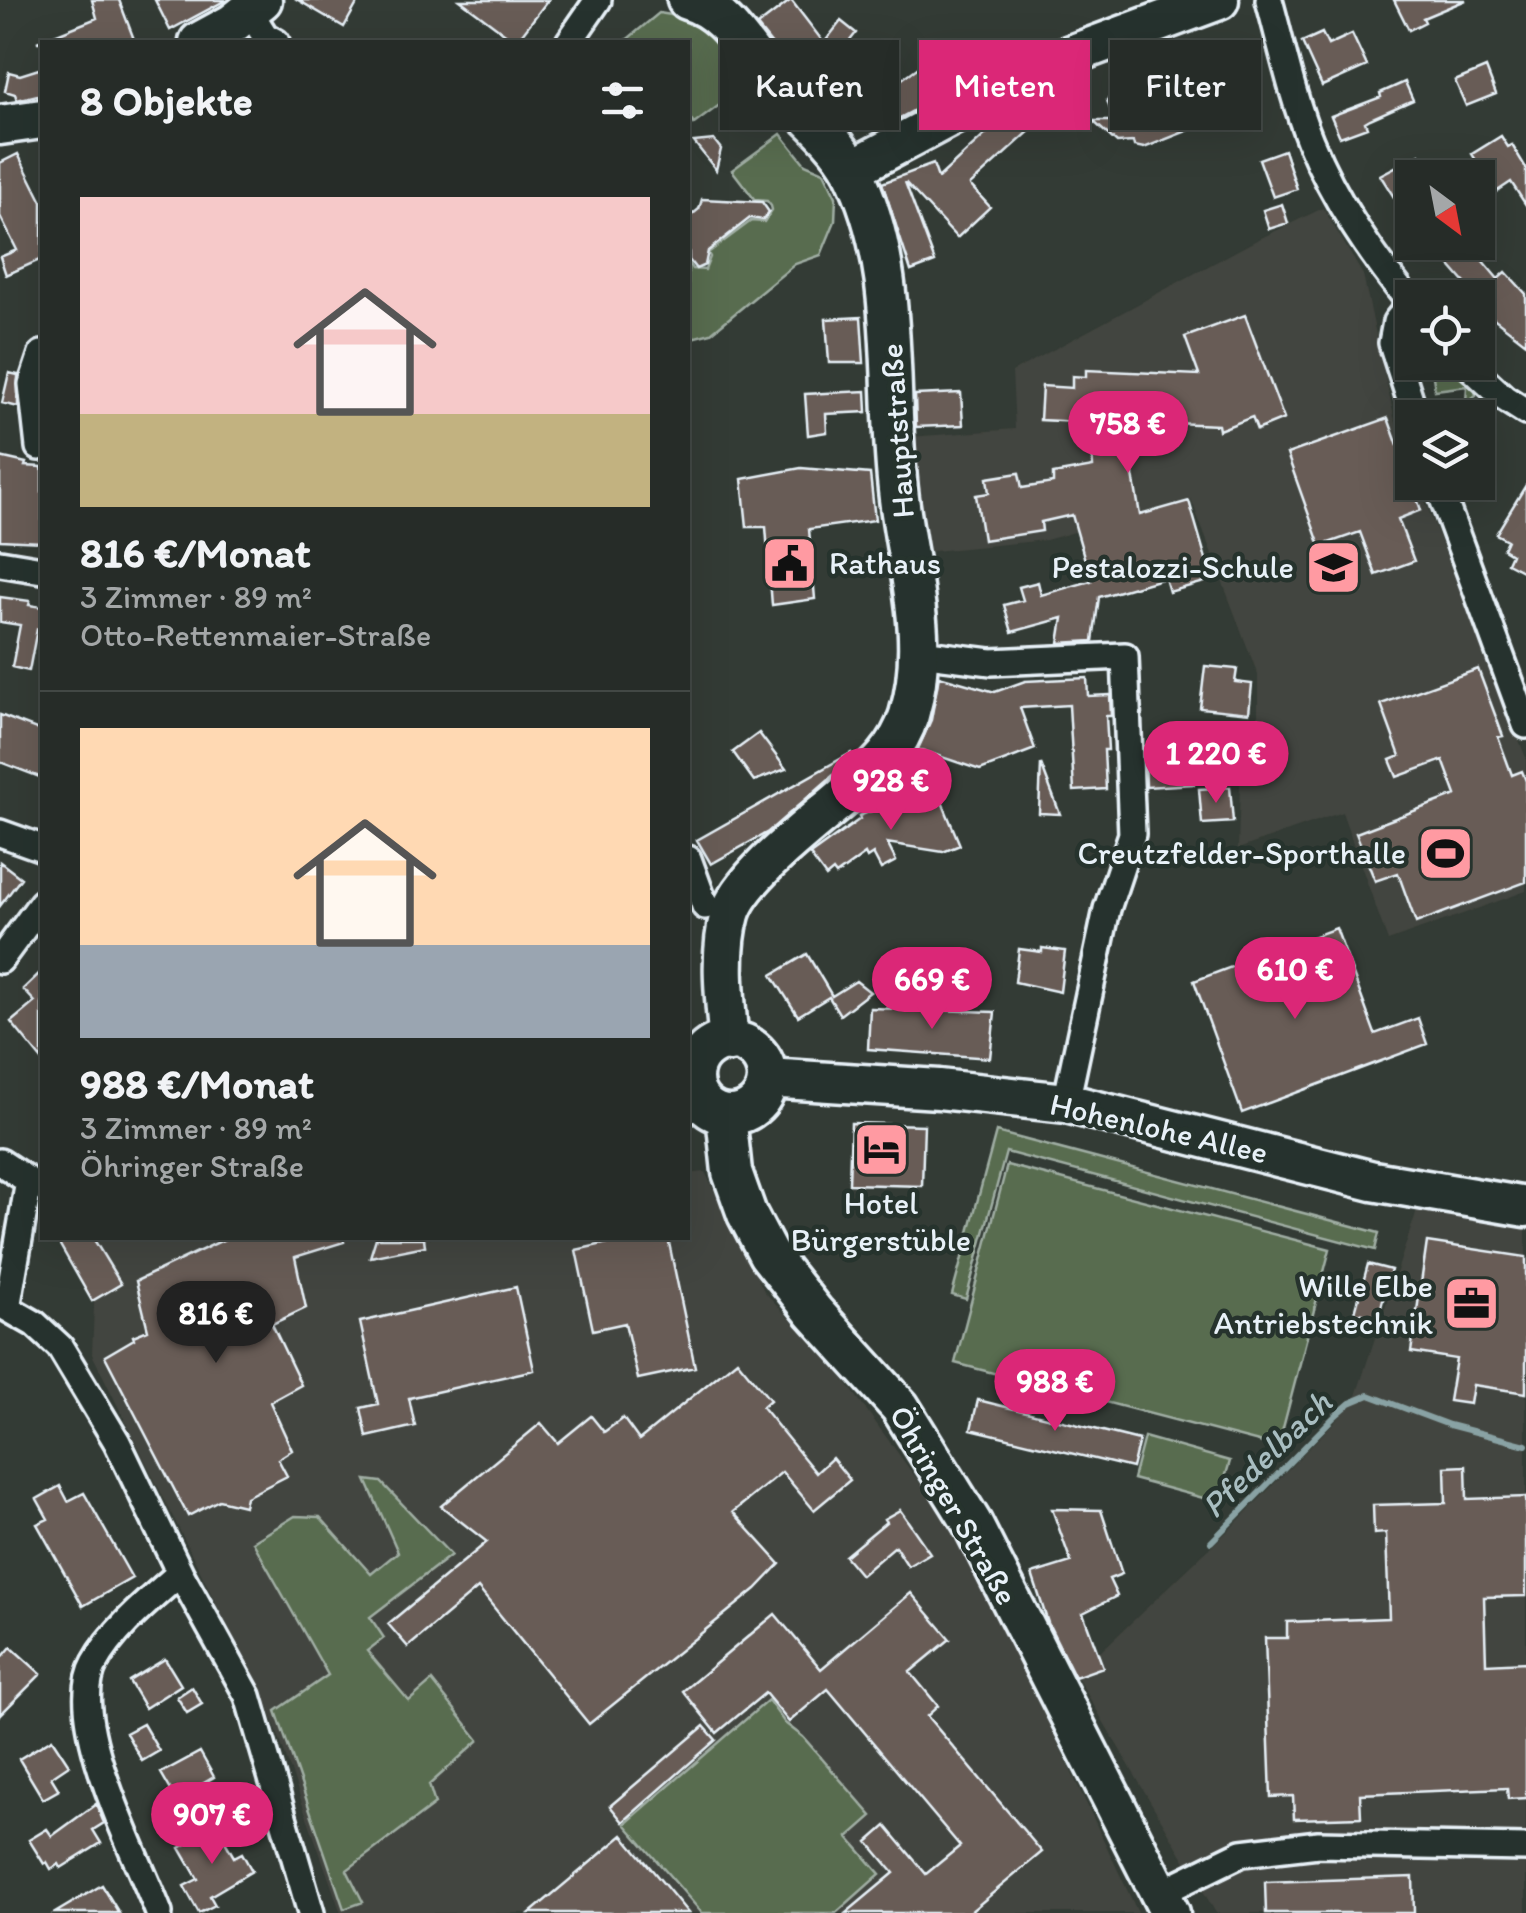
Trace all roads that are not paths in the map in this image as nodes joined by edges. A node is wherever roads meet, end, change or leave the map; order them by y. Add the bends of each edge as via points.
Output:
1 (598, 0) edge
2 (687, 0) edge
3 (1218, 0) edge
4 (1269, 0) edge
5 (263, 27) edge
6 (207, 40) edge
7 (570, 40) edge
8 (40, 119) edge
9 (0, 125) edge
10 (852, 170) junction
11 (1395, 281) edge
12 (1395, 327) edge
13 (1395, 352) edge
14 (40, 360) edge
15 (1484, 380) edge
16 (1526, 412) edge
17 (39, 448) dead end
18 (1444, 500) edge
19 (0, 563) edge
20 (40, 570) edge
21 (920, 653) junction
22 (1526, 725) edge
23 (0, 833) edge
24 (40, 847) edge
25 (690, 865) edge
26 (40, 906) edge
27 (708, 909) edge
28 (0, 960) edge
29 (729, 1042) junction
30 (778, 1080) junction
31 (1066, 1102) junction
32 (726, 1115) junction
33 (0, 1162) edge
34 (36, 1176) edge
35 (1526, 1207) edge
36 (3, 1314) edge
37 (180, 1573) junction
38 (1526, 1848) edge
39 (1164, 1904) edge
40 (159, 1913) edge
41 (311, 1913) edge

1 - 7 street
2 - 10 main road, Hauptstraße via 724,20
3 - 10 main road via 1054,61
4 - 11 street via 1298,105 1331,187
5 - 6 main road
8 - 9 main road
10 - 21 main road, Hauptstraße via 880,253 889,314 896,462
12 - 13 street
14 - 17 street via 32,384
15 - 16 street
18 - 22 street
19 - 20 street
21 - 27 main road, Hauptstraße via 898,743 746,886
21 - 31 street via 991,662 1126,656 1132,834 1107,909
23 - 24 street
25 - 27 street
26 - 28 street
27 - 29 main road via 724,945
29 - 30 main road via 756,1052
29 - 32 main road via 706,1050 694,1072 698,1096
30 - 31 main road, Hohenlohe Allee
30 - 32 main road via 750,1109
31 - 35 main road, Hohenlohe Allee via 1373,1181
32 - 39 main road, Öhringer Straße via 732,1172 768,1254 900,1407 972,1524
33 - 34 street
34 - 36 street
36 - 37 street via 35,1324 60,1347 117,1442
37 - 40 street via 92,1666 88,1701 103,1779
37 - 41 street via 248,1696
38 - 39 street via 1318,1844 1242,1853

